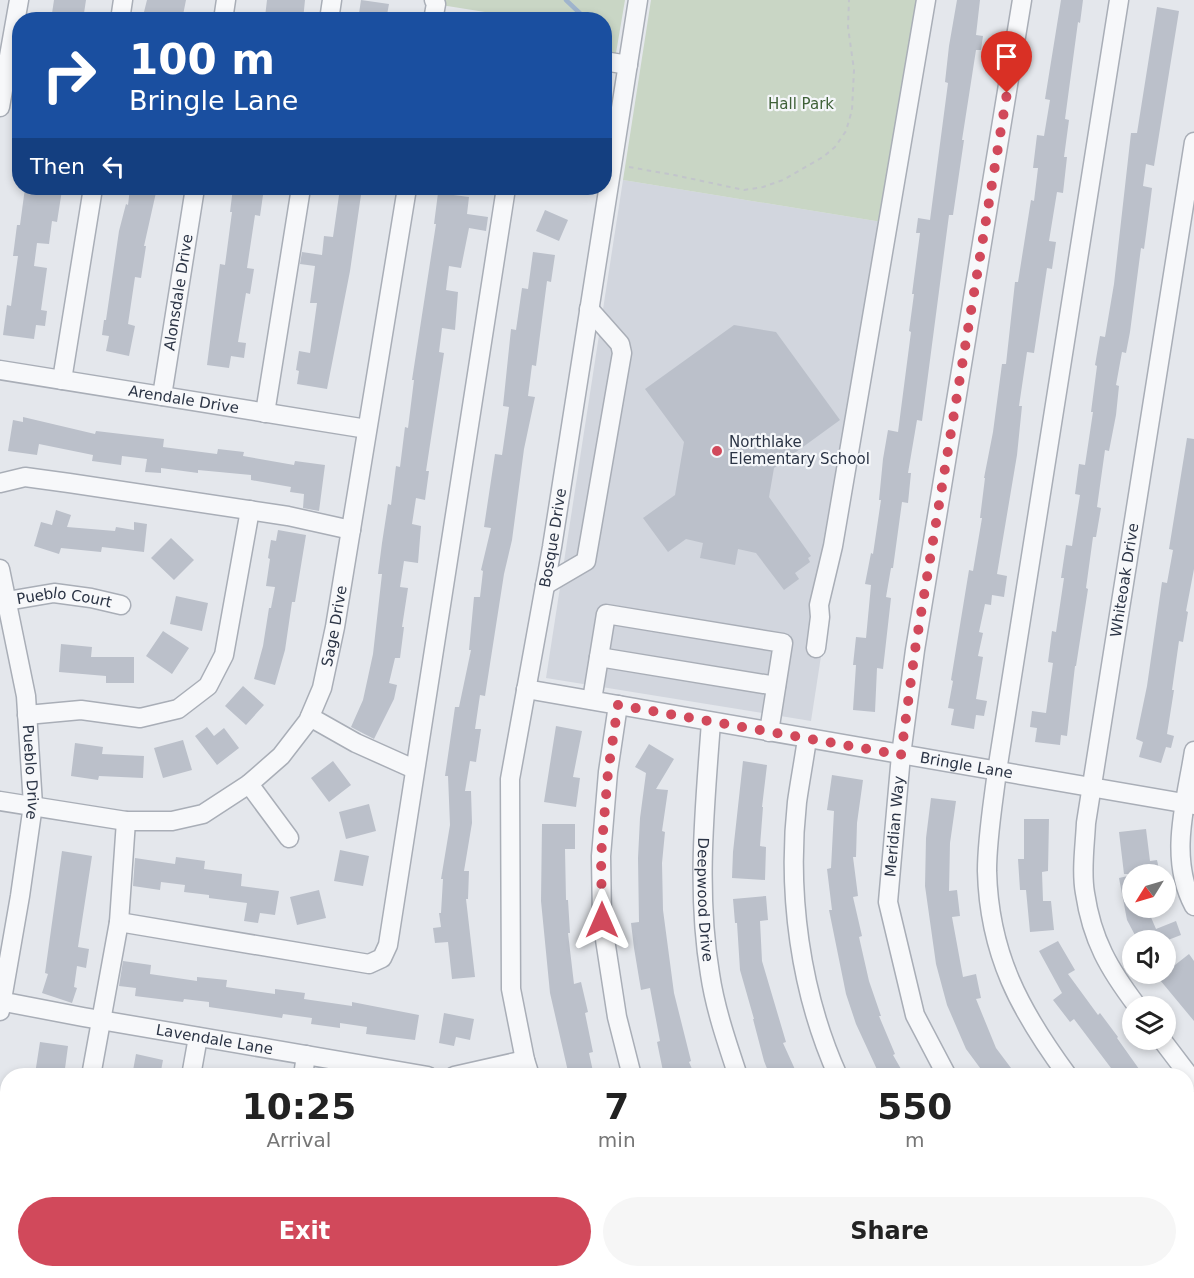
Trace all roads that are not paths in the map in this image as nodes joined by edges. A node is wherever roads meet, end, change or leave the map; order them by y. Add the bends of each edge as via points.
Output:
1 (638, 0) edge
2 (926, 0) edge
3 (1022, 0) edge
4 (1119, 0) edge
5 (12, 5) edge
6 (612, 63) edge
7 (628, 66) junction
8 (0, 107) edge
9 (1194, 142) edge
10 (612, 158) edge
11 (92, 195) edge
12 (194, 195) edge
13 (300, 195) edge
14 (405, 195) edge
15 (505, 195) edge
16 (604, 195) edge
17 (589, 309) junction
18 (0, 370) edge
19 (62, 380) junction
20 (162, 396) junction
21 (265, 413) junction
22 (367, 429) junction
23 (0, 483) edge
24 (250, 510) junction
25 (351, 530) junction
26 (0, 569) edge
27 (545, 585) junction
28 (7, 601) junction
29 (122, 605) dead end
30 (816, 648) dead end
31 (599, 657) junction
32 (776, 686) junction
33 (526, 689) junction
34 (592, 700) junction
35 (618, 705) junction
36 (27, 715) junction
37 (310, 717) junction
38 (711, 722) junction
39 (769, 732) junction
40 (807, 739) junction
41 (1194, 751) edge
42 (901, 755) junction
43 (414, 769) junction
44 (997, 771) junction
45 (249, 784) junction
46 (1090, 787) junction
47 (0, 801) edge
48 (1190, 804) edge
49 (33, 806) junction
50 (126, 820) junction
51 (290, 838) dead end
52 (1194, 906) edge
53 (9, 908) edge
54 (119, 922) junction
55 (1130, 996) edge
56 (1, 1004) edge
57 (100, 1020) junction
58 (198, 1037) junction
59 (1170, 1050) edge
60 (306, 1055) junction
61 (92, 1068) edge
62 (192, 1068) edge
63 (304, 1068) edge
64 (375, 1068) edge
65 (527, 1068) edge
66 (630, 1068) edge
67 (735, 1068) edge
68 (835, 1068) edge
69 (943, 1068) edge
70 (1062, 1068) edge
71 (1183, 1068) edge

1 - 7 street, Bosque Drive
2 - 30 street via 833,546 819,605
3 - 42 street, Meridian Way
4 - 44 street
5 - 8 street
6 - 7 street
7 - 10 street, Bosque Drive
9 - 46 street, Whiteoak Drive
11 - 19 street
12 - 20 street, Alonsdale Drive
13 - 21 street
14 - 22 street, Sage Drive
15 - 43 street
16 - 17 street, Bosque Drive
17 - 27 street, Bosque Drive
17 - 27 street via 620,344 622,353 586,561
18 - 19 street, Arendale Drive
19 - 20 street, Arendale Drive
20 - 21 street, Arendale Drive
21 - 22 street, Arendale Drive
22 - 25 street, Sage Drive
23 - 24 street via 25,477
24 - 25 street
24 - 36 street via 224,655 208,686 178,709 140,718 81,710
25 - 37 street, Sage Drive via 329,657
26 - 28 street, Pueblo Drive
27 - 33 street, Bosque Drive
28 - 29 street, Pueblo Court via 54,593
28 - 36 street, Pueblo Drive
31 - 32 street
31 - 32 street via 606,614 783,643
31 - 34 street
32 - 39 street
33 - 34 street, Bringle Lane
33 - 65 street, Bosque Drive via 510,779 511,989
34 - 35 street, Bringle Lane
35 - 38 street, Bringle Lane
35 - 66 street via 601,856 602,920 617,1017
36 - 49 street, Pueblo Drive
37 - 43 street
37 - 45 street, Sage Drive via 281,756
38 - 39 street, Bringle Lane
38 - 67 street, Deepwood Drive via 702,886 710,974
39 - 40 street, Bringle Lane
40 - 42 street, Bringle Lane
40 - 68 street via 797,804 796,924 815,1015
41 - 48 street
42 - 44 street, Bringle Lane
42 - 69 street, Meridian Way via 888,902 915,1015
43 - 54 street via 388,945 382,958 369,963
44 - 46 street, Bringle Lane
44 - 70 street via 987,870 997,944 1025,1014
45 - 50 street, Sage Drive via 203,814 172,821
45 - 51 street
46 - 48 street, Bringle Lane
46 - 55 street, Whiteoak Drive via 1084,892 1095,940
47 - 49 street, Sage Drive
48 - 52 street via 1179,856
49 - 50 street, Sage Drive
49 - 53 street, Pueblo Drive
50 - 54 street
53 - 56 street, Pueblo Drive
54 - 57 street
56 - 57 street, Lavendale Lane
57 - 58 street, Lavendale Lane
57 - 61 street
58 - 60 street, Lavendale Lane
58 - 62 street
59 - 71 street
60 - 63 street
60 - 64 street, Lavendale Lane

